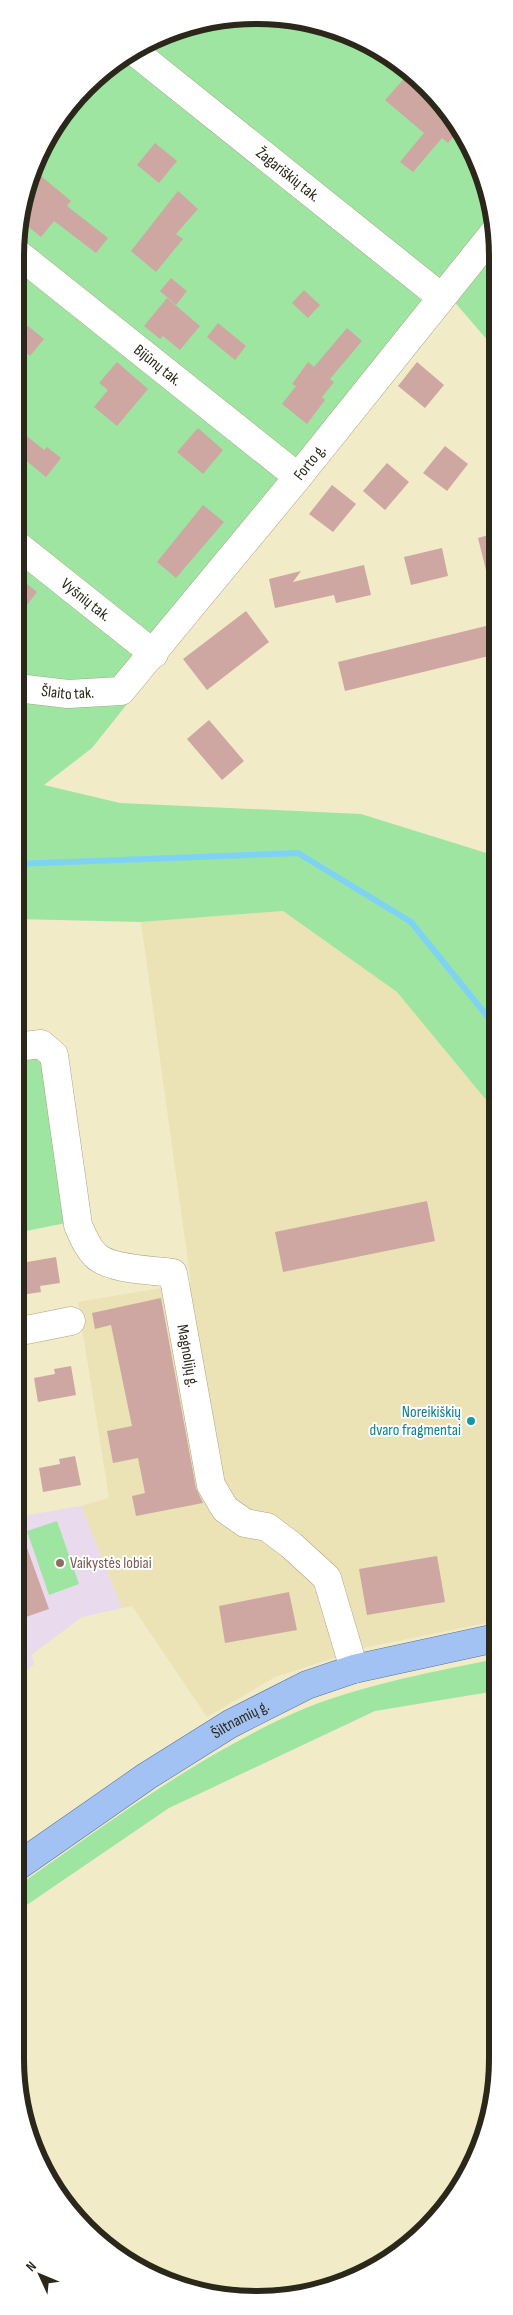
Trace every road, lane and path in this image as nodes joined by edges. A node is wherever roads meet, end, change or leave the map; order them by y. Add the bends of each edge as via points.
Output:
1 (139, 55) edge
2 (489, 239) edge
3 (24, 259) edge
4 (441, 297) junction
5 (298, 477) junction
6 (24, 550) edge
7 (154, 654) junction
8 (24, 689) edge
9 (120, 691) joint
10 (24, 1046) edge
11 (72, 1321) dead end
12 (24, 1330) edge
13 (489, 1639) edge
14 (354, 1668) junction
15 (24, 1862) edge

1 - 4 street, Žagariškių tak.
2 - 4 street, Forto g.
3 - 5 street, Bijūnų tak.
4 - 5 street, Forto g.
5 - 7 street, Forto g.
6 - 7 street, Vyšnių tak.
7 - 9 street, Forto g.
8 - 9 street, Šlaito tak. via 68,694
10 - 14 street, Magnolijų g. via 41,1044 50,1049 57,1063 78,1225 86,1243 95,1256 108,1264 173,1273 211,1485 225,1509 244,1523 267,1527 291,1544 327,1578
11 - 12 street
13 - 14 main road, Šiltnamių g.
14 - 15 main road, Šiltnamių g. via 307,1685 230,1724 147,1776

